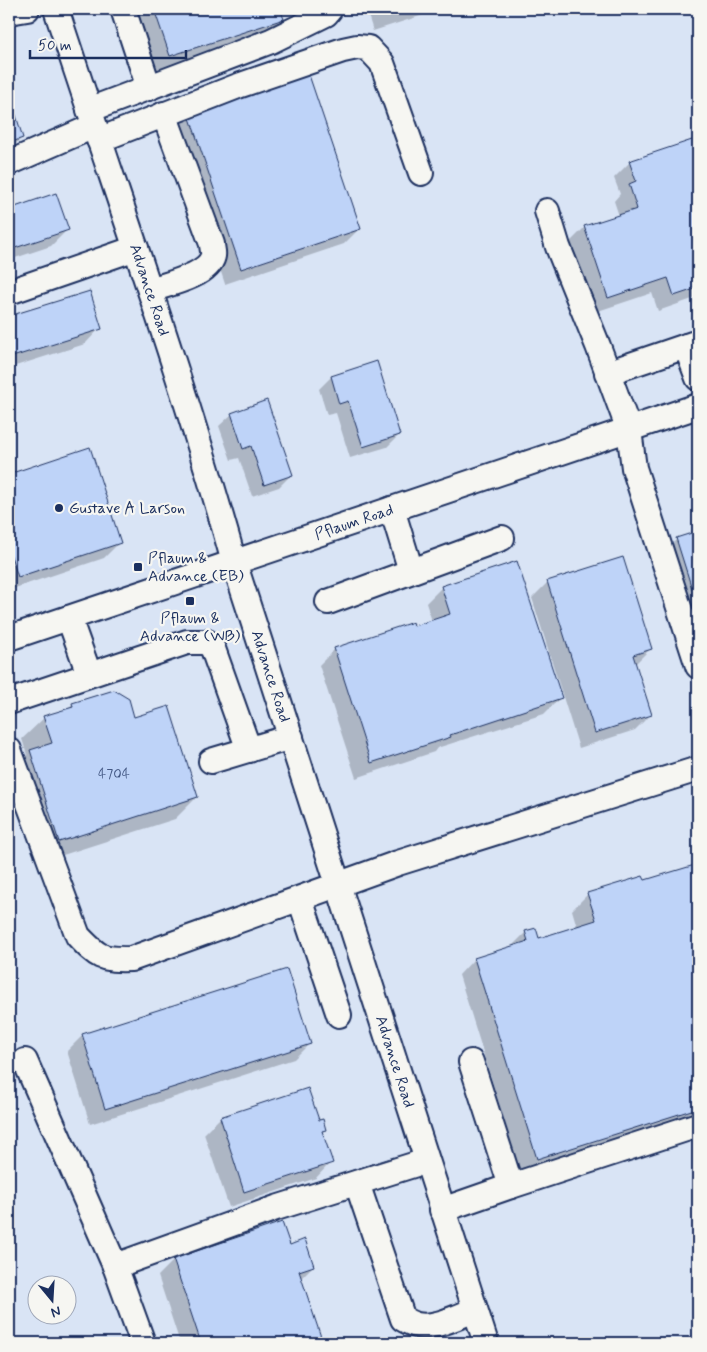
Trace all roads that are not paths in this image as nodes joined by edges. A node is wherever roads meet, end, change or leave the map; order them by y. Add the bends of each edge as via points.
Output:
1 (27, 9) edge
2 (56, 9) edge
3 (123, 9) edge
4 (330, 9) edge
5 (9, 12) edge
6 (149, 88) junction
7 (164, 114) junction
8 (94, 126) junction
9 (9, 163) edge
10 (421, 173) dead end
11 (547, 211) dead end
12 (136, 248) junction
13 (150, 290) junction
14 (9, 292) edge
15 (692, 344) edge
16 (607, 373) junction
17 (698, 378) edge
18 (698, 406) edge
19 (629, 430) junction
20 (392, 509) junction
21 (502, 538) dead end
22 (234, 562) junction
23 (411, 571) junction
24 (328, 602) dead end
25 (69, 618) junction
26 (9, 638) edge
27 (698, 666) edge
28 (89, 674) junction
29 (9, 702) edge
30 (291, 737) junction
31 (9, 750) edge
32 (249, 750) junction
33 (211, 761) dead end
34 (698, 769) edge
35 (338, 885) junction
36 (300, 899) junction
37 (339, 1015) dead end
38 (25, 1061) dead end
39 (471, 1062) dead end
40 (698, 1125) edge
41 (426, 1161) junction
42 (357, 1183) junction
43 (511, 1186) junction
44 (442, 1210) junction
45 (114, 1266) junction
46 (475, 1310) junction
47 (143, 1343) edge
48 (486, 1343) edge

1 - 5 street
2 - 8 street, Advance Road
3 - 6 street
4 - 6 street via 271,41
6 - 8 street
7 - 8 street
7 - 10 street via 343,50 368,48 382,63
7 - 13 street via 214,255 199,273
8 - 9 street
8 - 12 street, Advance Road
11 - 16 street
12 - 13 street, Advance Road
12 - 14 street
13 - 22 street, Advance Road via 209,472
15 - 16 street
15 - 17 street
16 - 19 street
18 - 19 street, Pflaum Road
19 - 20 street, Pflaum Road
19 - 27 street via 634,468
20 - 22 street, Pflaum Road
20 - 23 street
21 - 23 street
22 - 25 street, Pflaum Road
22 - 30 street, Advance Road
23 - 24 street
25 - 26 street, Pflaum Road
25 - 28 street
28 - 29 street
28 - 32 street via 187,642 206,642 213,649
30 - 32 street
30 - 35 street, Advance Road
31 - 36 street via 78,936 95,953 111,960 131,960
32 - 33 street
34 - 35 street via 398,863
35 - 36 street
35 - 41 street, Advance Road
36 - 37 street
38 - 45 street
39 - 43 street
40 - 43 street
41 - 42 street
41 - 44 street, Advance Road
42 - 45 street
42 - 46 street via 403,1319 424,1326
43 - 44 street
44 - 46 street, Advance Road
45 - 47 street
46 - 48 street, Advance Road

